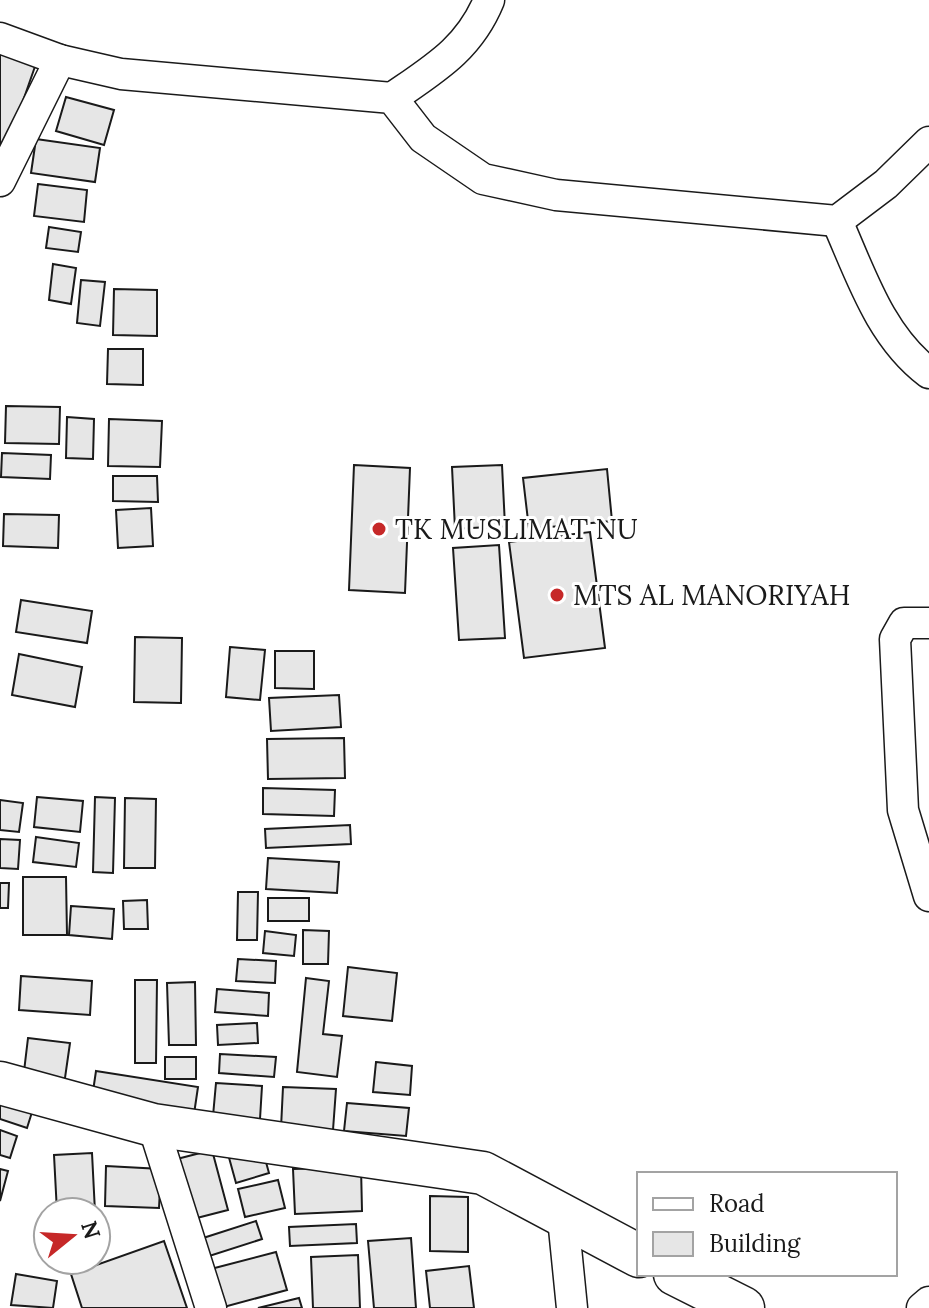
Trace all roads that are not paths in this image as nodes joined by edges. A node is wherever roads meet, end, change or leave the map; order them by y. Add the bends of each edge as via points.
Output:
1 (489, 0) edge
2 (0, 38) edge
3 (60, 60) junction
4 (392, 98) junction
5 (929, 142) edge
6 (0, 181) edge
7 (837, 221) junction
8 (929, 373) edge
9 (929, 623) edge
10 (929, 896) edge
11 (0, 1083) edge
12 (153, 1125) junction
13 (563, 1218) junction
14 (637, 1255) edge
15 (679, 1276) edge
16 (929, 1302) edge
17 (211, 1308) edge
18 (572, 1308) edge
19 (743, 1308) edge
20 (922, 1308) edge

1 - 4 street via 478,28 444,63
2 - 3 street
3 - 4 street via 121,74
3 - 6 street
4 - 7 street via 423,138 483,179 556,195
5 - 7 street
7 - 8 street via 881,319 908,358
9 - 10 street via 904,623 895,639 903,810
11 - 12 street
12 - 13 street via 483,1173
12 - 17 street
13 - 14 street
13 - 18 street
15 - 19 street
16 - 20 street

